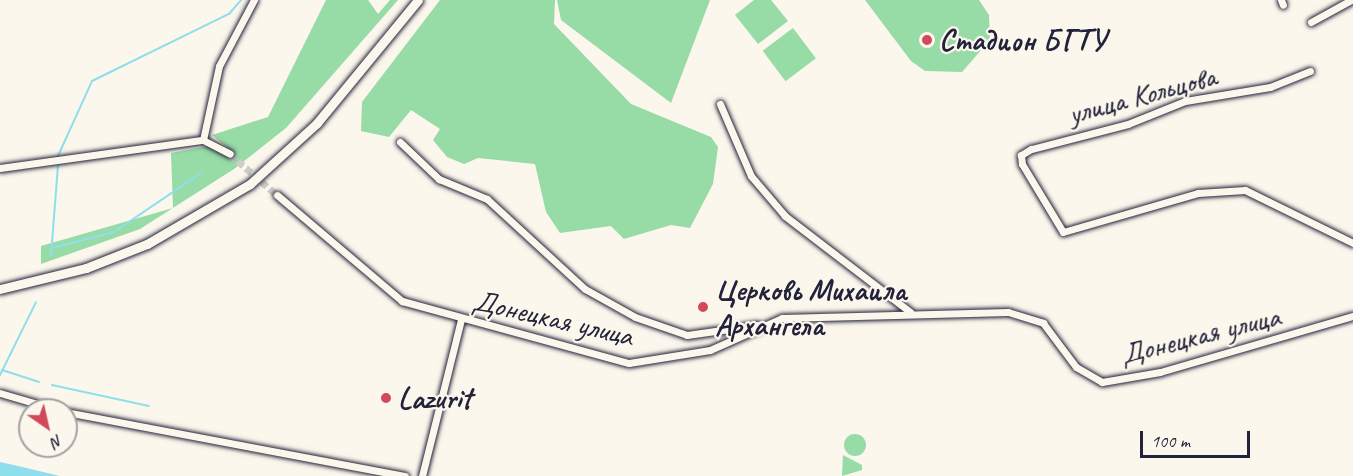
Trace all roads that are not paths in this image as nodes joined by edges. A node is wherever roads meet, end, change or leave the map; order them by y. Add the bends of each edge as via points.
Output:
1 (254, 0) edge
2 (418, 0) edge
3 (1351, 0) edge
4 (1311, 22) dead end
5 (1311, 71) dead end
6 (720, 104) dead end
7 (203, 140) junction
8 (400, 142) dead end
9 (230, 154) tunnel mouth
10 (0, 168) edge
11 (277, 195) tunnel mouth
12 (1353, 243) edge
13 (0, 289) edge
14 (913, 313) junction
15 (1353, 316) edge
16 (461, 319) junction
17 (760, 325) junction
18 (0, 393) edge
19 (18, 398) edge
20 (78, 414) edge
21 (405, 476) edge
22 (422, 476) edge

1 - 7 street via 219,66
2 - 13 main road via 316,123 250,183 147,244 86,268
3 - 4 street
5 - 12 street, улица Кольцова via 1270,87 1185,101 1128,124 1021,155 1055,226 1063,232 1198,193 1245,190
6 - 14 street via 752,176 785,216 889,300
7 - 9 street
7 - 10 street
8 - 17 street via 439,179 487,198 585,289 635,317 695,336
11 - 16 street, Донецкая улица via 402,301
14 - 15 street, Донецкая улица via 1031,315 1053,333 1076,367 1102,382 1160,372
14 - 17 street, Донецкая улица via 782,318
16 - 17 street, Донецкая улица via 629,363 710,350
16 - 22 street
18 - 19 street
20 - 21 street

